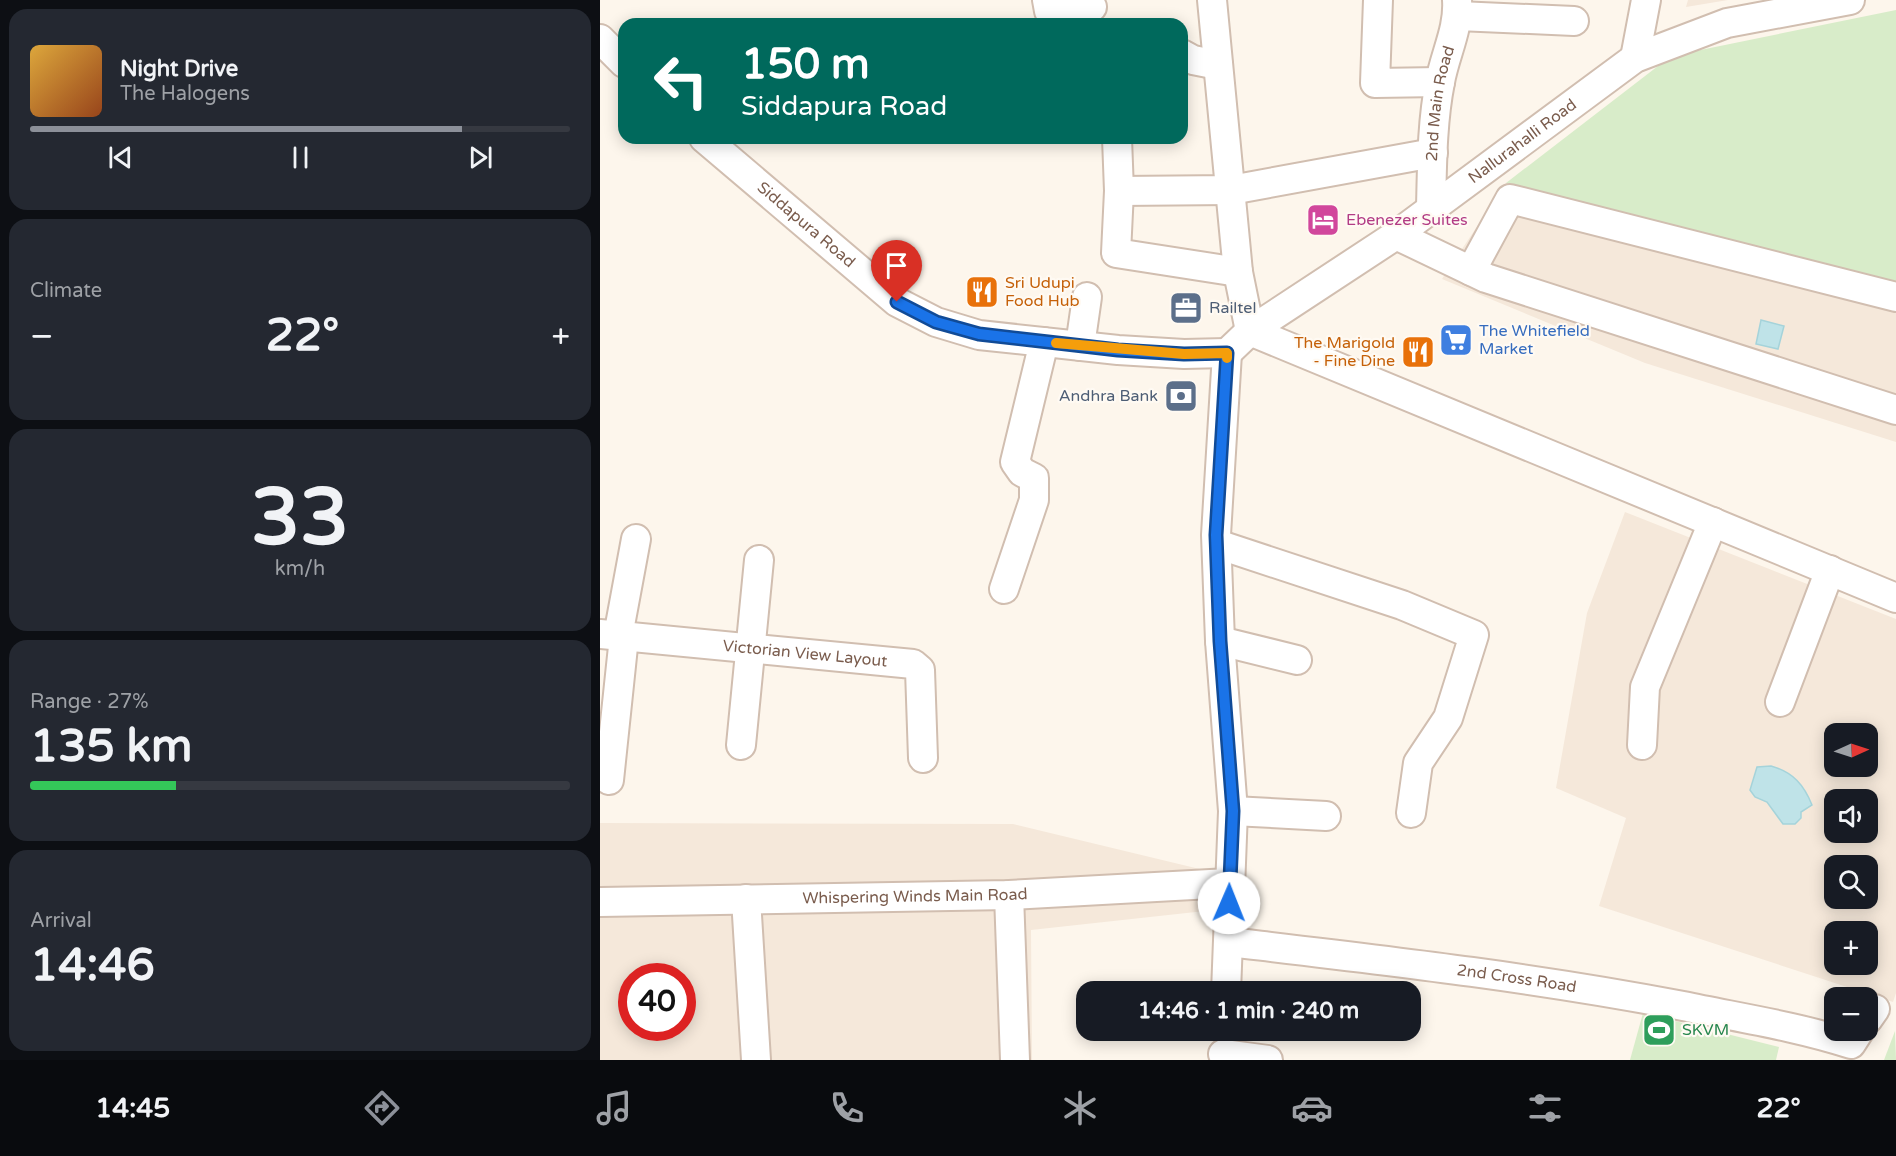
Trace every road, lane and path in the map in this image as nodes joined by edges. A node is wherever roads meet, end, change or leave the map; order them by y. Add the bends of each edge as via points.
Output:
1 (1047, 0) edge
2 (1212, 0) edge
3 (1378, 0) edge
4 (1646, 0) edge
5 (1850, 0) edge
6 (1458, 8) edge
7 (1093, 10) edge
8 (1726, 11) edge
9 (1574, 21) dead end
10 (600, 39) edge
11 (618, 57) edge
12 (1188, 57) edge
13 (1635, 58) junction
14 (1218, 65) junction
15 (1440, 82) junction
16 (711, 144) edge
17 (1117, 144) edge
18 (1433, 153) junction
19 (1231, 190) junction
20 (1119, 191) junction
21 (1431, 208) junction
22 (1396, 235) junction
23 (1471, 271) junction
24 (1238, 272) junction
25 (1087, 297) dead end
26 (1896, 297) edge
27 (1250, 331) junction
28 (1044, 342) junction
29 (1080, 346) junction
30 (1227, 353) junction
31 (1896, 410) edge
32 (1713, 522) junction
33 (636, 539) dead end
34 (1217, 544) junction
35 (759, 560) dead end
36 (1830, 570) junction
37 (1004, 589) dead end
38 (1896, 598) edge
39 (614, 636) edge
40 (1220, 641) junction
41 (751, 649) junction
42 (1297, 660) dead end
43 (1780, 702) dead end
44 (1642, 744) dead end
45 (741, 745) dead end
46 (923, 758) dead end
47 (609, 780) dead end
48 (1233, 811) junction
49 (1412, 813) dead end
50 (1326, 816) dead end
51 (1229, 883) junction
52 (1009, 895) junction
53 (746, 899) junction
54 (600, 902) edge
55 (1229, 942) junction
56 (1227, 981) edge
57 (1824, 1035) edge
58 (1223, 1048) edge
59 (756, 1060) edge
60 (1015, 1060) edge
61 (1268, 1060) edge

1 - 7 street via 1049,11
2 - 14 street
3 - 15 street via 1375,83
4 - 13 street
5 - 8 street, Nallurahalli Road
6 - 9 street
6 - 15 street, 2nd Main Road
8 - 13 street, Nallurahalli Road
10 - 11 street
12 - 14 street
13 - 21 street, Nallurahalli Road
14 - 19 street
15 - 18 street, 2nd Main Road
16 - 28 street, Siddapura Road via 897,302 936,322 979,334
17 - 20 street
18 - 19 street
18 - 21 street, 2nd Main Road
19 - 20 street
19 - 24 street
20 - 24 street via 1116,253
21 - 22 street, Nallurahalli Road
22 - 23 street
22 - 27 street, Nallurahalli Road
23 - 26 street via 1510,199
23 - 31 street
24 - 27 street
25 - 29 street
27 - 30 street, Nallurahalli Road
27 - 32 street
28 - 29 street, Siddapura Road
28 - 37 street via 1015,462 1022,472 1034,478 1034,500
29 - 30 street, Siddapura Road via 1184,354
30 - 34 street
32 - 36 street
32 - 44 street via 1645,687
33 - 39 street
34 - 40 street
34 - 49 street via 1402,605 1474,635 1448,718 1418,763
35 - 41 street
36 - 38 street
36 - 43 street
39 - 41 street, Victorian View Layout
39 - 47 street
40 - 42 street
40 - 48 street
41 - 45 street
41 - 46 street, Victorian View Layout via 913,664 920,670
48 - 50 street
48 - 51 street
51 - 52 street, Whispering Winds Main Road
51 - 55 street
52 - 53 street, Whispering Winds Main Road
52 - 60 street
53 - 54 street, Whispering Winds Main Road
53 - 59 street
55 - 56 street
55 - 57 street, 2nd Cross Road via 1480,971 1803,1028
58 - 61 street

